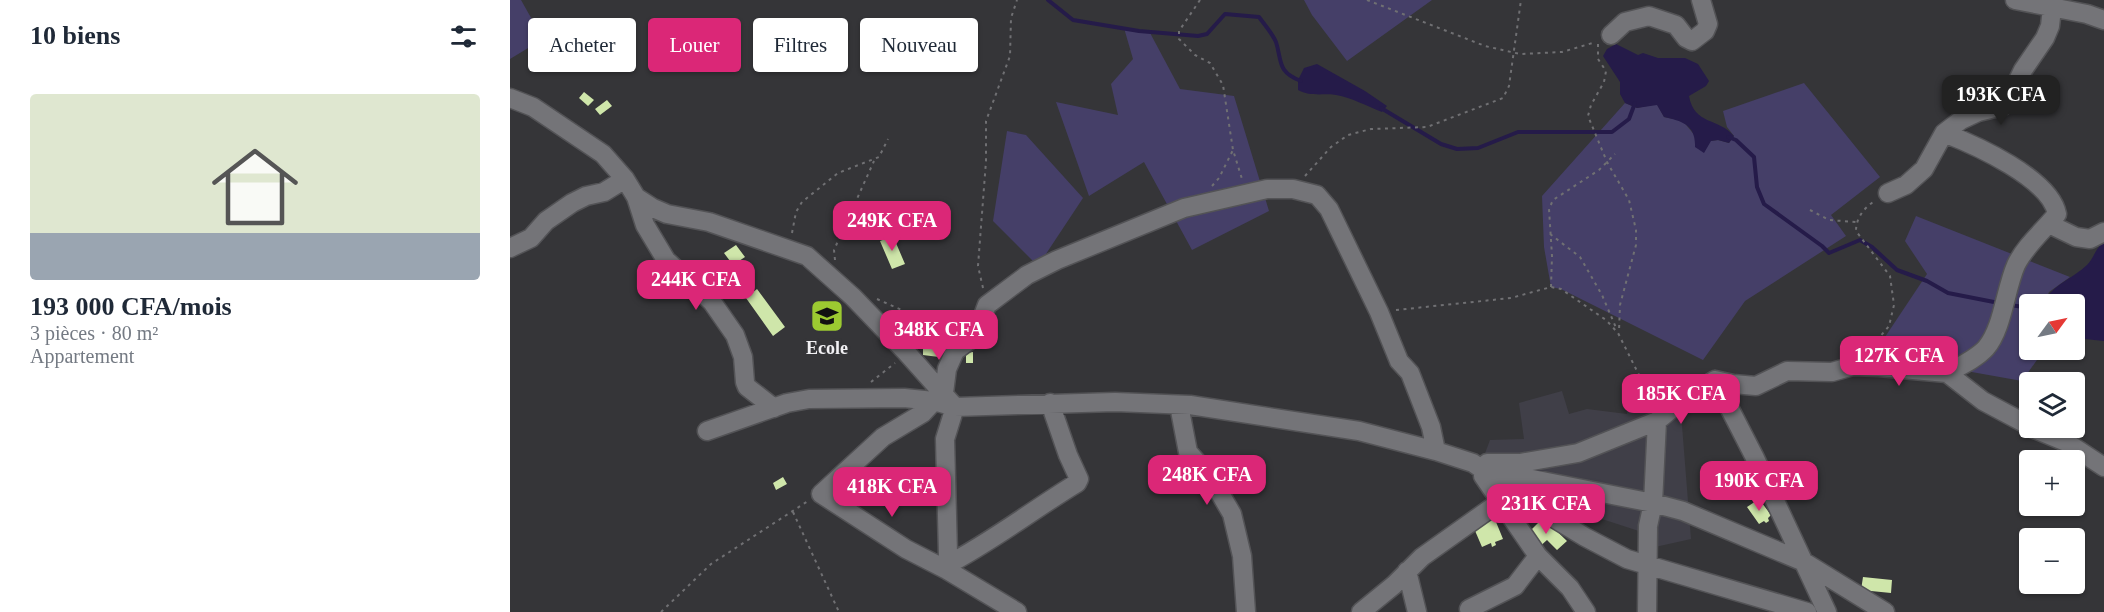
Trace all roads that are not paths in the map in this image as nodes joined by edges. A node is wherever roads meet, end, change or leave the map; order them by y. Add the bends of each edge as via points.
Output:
1 (1701, 0) edge
2 (2015, 0) edge
3 (2052, 8) junction
4 (2104, 20) edge
5 (1611, 35) dead end
6 (510, 98) edge
7 (1944, 133) junction
8 (625, 179) junction
9 (1888, 193) road end
10 (636, 197) junction
11 (2049, 224) junction
12 (2104, 232) edge
13 (510, 248) edge
14 (1947, 373) junction
15 (1715, 380) junction
16 (944, 401) junction
17 (1050, 403) junction
18 (1179, 405) junction
19 (774, 408) junction
20 (2019, 420) edge
21 (1657, 421) junction
22 (707, 430) dead end
23 (2057, 438) edge
24 (1436, 451) junction
25 (1478, 466) junction
26 (2104, 467) edge
27 (1501, 501) junction
28 (1653, 503) junction
29 (1538, 556) junction
30 (1804, 562) junction
31 (1647, 565) junction
32 (947, 567) junction
33 (1407, 571) junction
34 (1469, 609) dead end
35 (1017, 612) edge
36 (1246, 612) edge
37 (1361, 612) edge
38 (1417, 612) edge
39 (1586, 612) edge
40 (1647, 612) edge
41 (1807, 612) edge
42 (1827, 612) edge
43 (1885, 612) edge

1 - 5 street via 1708,24 1692,41 1676,25 1649,16 1625,22
2 - 3 street
3 - 4 street
3 - 7 street via 2045,38 2003,106 1977,112
6 - 8 street via 533,107 603,154
7 - 9 street via 1924,169 1906,185
7 - 11 street via 1990,152 2021,172 2055,204 2057,214
8 - 10 street
8 - 13 street via 604,192 572,203 546,221 531,238
10 - 16 street via 667,214 709,222 807,256 906,352
10 - 19 street via 645,225 666,260 712,302 735,335 747,387
11 - 12 street via 2083,238
11 - 14 street via 2016,266 1993,338 1979,354
14 - 15 street via 1853,366 1832,372 1787,372 1756,386
14 - 20 street via 1983,401
15 - 21 street
15 - 30 street
16 - 17 street
16 - 19 street via 809,399
16 - 24 street via 947,369 955,351 971,339 987,305 1027,276 1056,260 1184,208 1274,188 1293,189 1317,195 1329,209 1399,361 1419,393
16 - 32 street
16 - 32 street via 884,437 821,494 906,549
17 - 18 street
17 - 32 street via 1079,479 1077,483
18 - 24 street via 1359,431
18 - 36 street via 1188,452 1211,478 1232,514 1242,556
19 - 22 street
21 - 25 street via 1578,453
21 - 28 street
23 - 26 street
24 - 25 street
25 - 27 street
25 - 28 street
25 - 31 street via 1585,537
27 - 29 street
27 - 33 street
28 - 30 street via 1683,511
28 - 31 street
29 - 34 street via 1515,586
29 - 39 street via 1570,588
30 - 42 street
30 - 43 street
31 - 40 street
31 - 41 street
32 - 35 street
33 - 37 street
33 - 38 street

